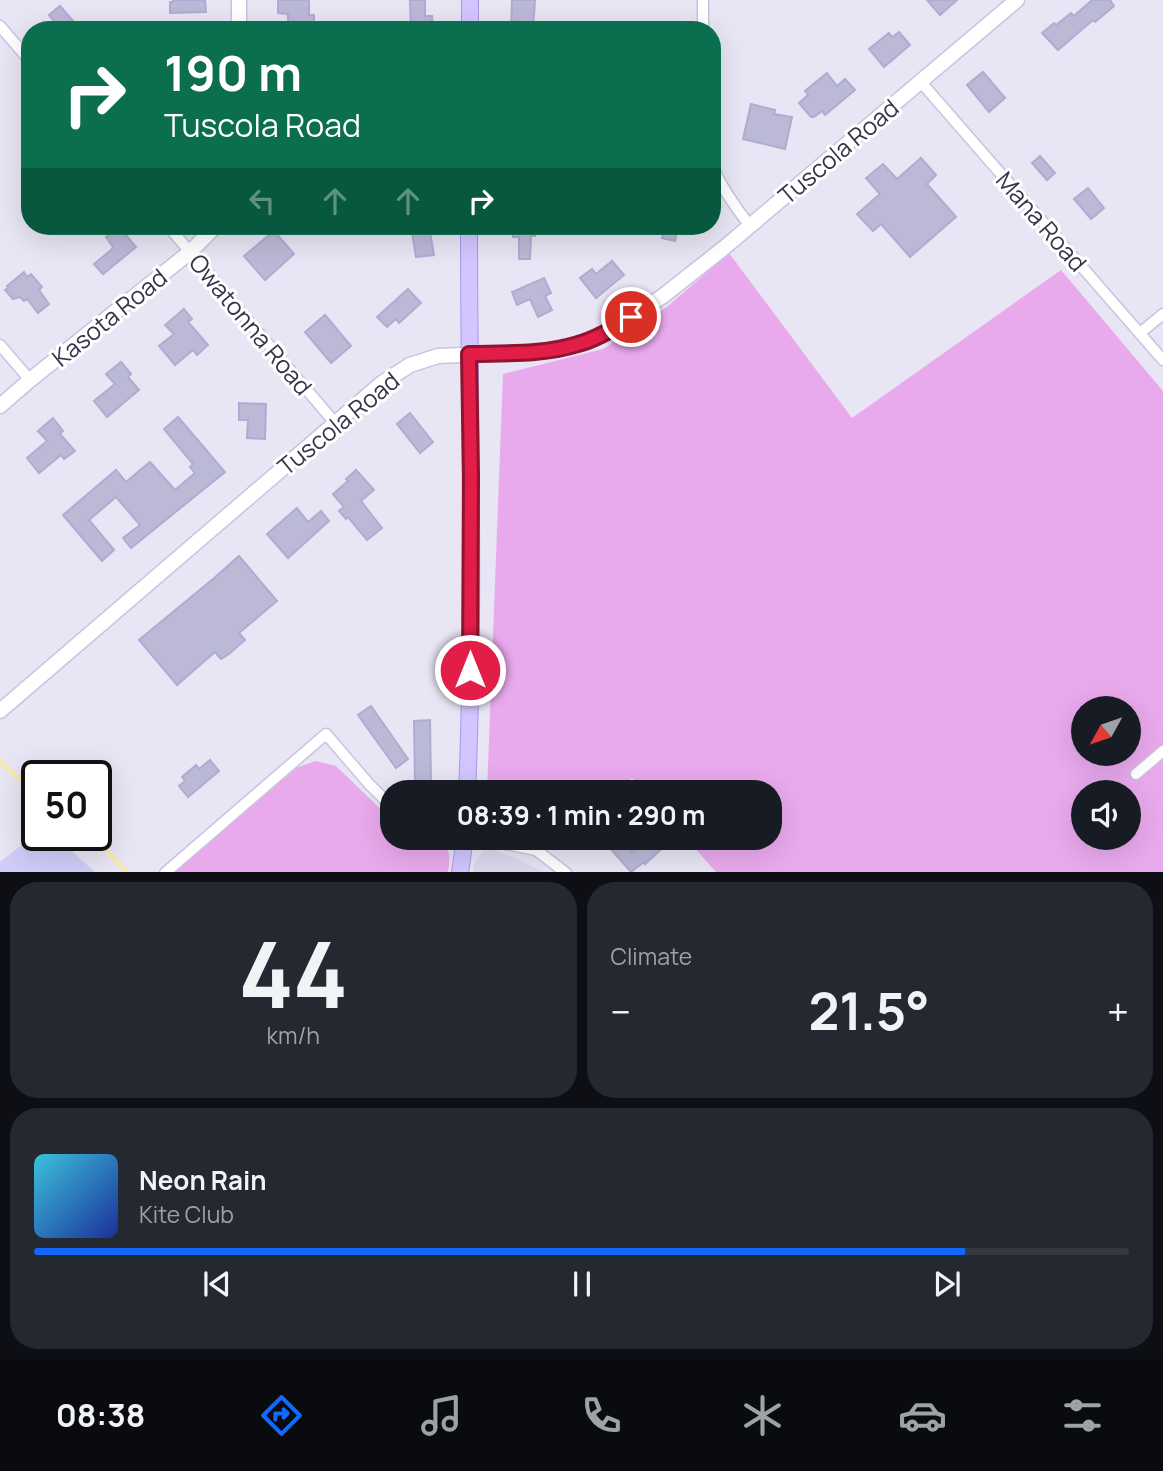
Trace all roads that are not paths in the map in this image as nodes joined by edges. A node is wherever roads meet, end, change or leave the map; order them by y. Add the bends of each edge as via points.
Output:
1 (239, 0) edge
2 (470, 0) edge
3 (703, 0) edge
4 (1017, 0) edge
5 (239, 21) edge
6 (470, 21) edge
7 (703, 21) edge
8 (0, 26) edge
9 (21, 50) edge
10 (920, 81) junction
11 (721, 186) edge
12 (750, 226) junction
13 (176, 235) edge
14 (206, 235) edge
15 (469, 235) edge
16 (190, 251) junction
17 (1163, 314) edge
18 (1140, 333) junction
19 (0, 345) edge
20 (469, 354) junction
21 (1163, 360) edge
22 (30, 380) junction
23 (0, 406) edge
24 (335, 423) junction
25 (0, 711) edge
26 (1163, 751) edge
27 (1136, 774) dead end
28 (467, 780) edge
29 (380, 796) edge
30 (464, 850) edge
31 (536, 850) edge
32 (166, 872) edge
33 (460, 872) edge
34 (565, 872) edge

1 - 5 street
2 - 6 main road
3 - 7 street
4 - 10 street, Tuscola Road
8 - 9 street
10 - 12 street, Tuscola Road
10 - 18 street, Mana Road
11 - 12 street
12 - 20 street, Tuscola Road via 615,328 578,344 536,352
13 - 16 street, Owatonna Road
14 - 16 street, Kasota Road
15 - 20 main road
16 - 22 street, Kasota Road
16 - 24 street, Owatonna Road
17 - 18 street
18 - 21 street, Mana Road
19 - 22 street
20 - 24 street, Tuscola Road via 438,356 410,365
20 - 28 main road
22 - 23 street, Kasota Road
24 - 25 street, Tuscola Road
26 - 27 street
29 - 32 street via 326,734
30 - 33 main road
31 - 34 street

